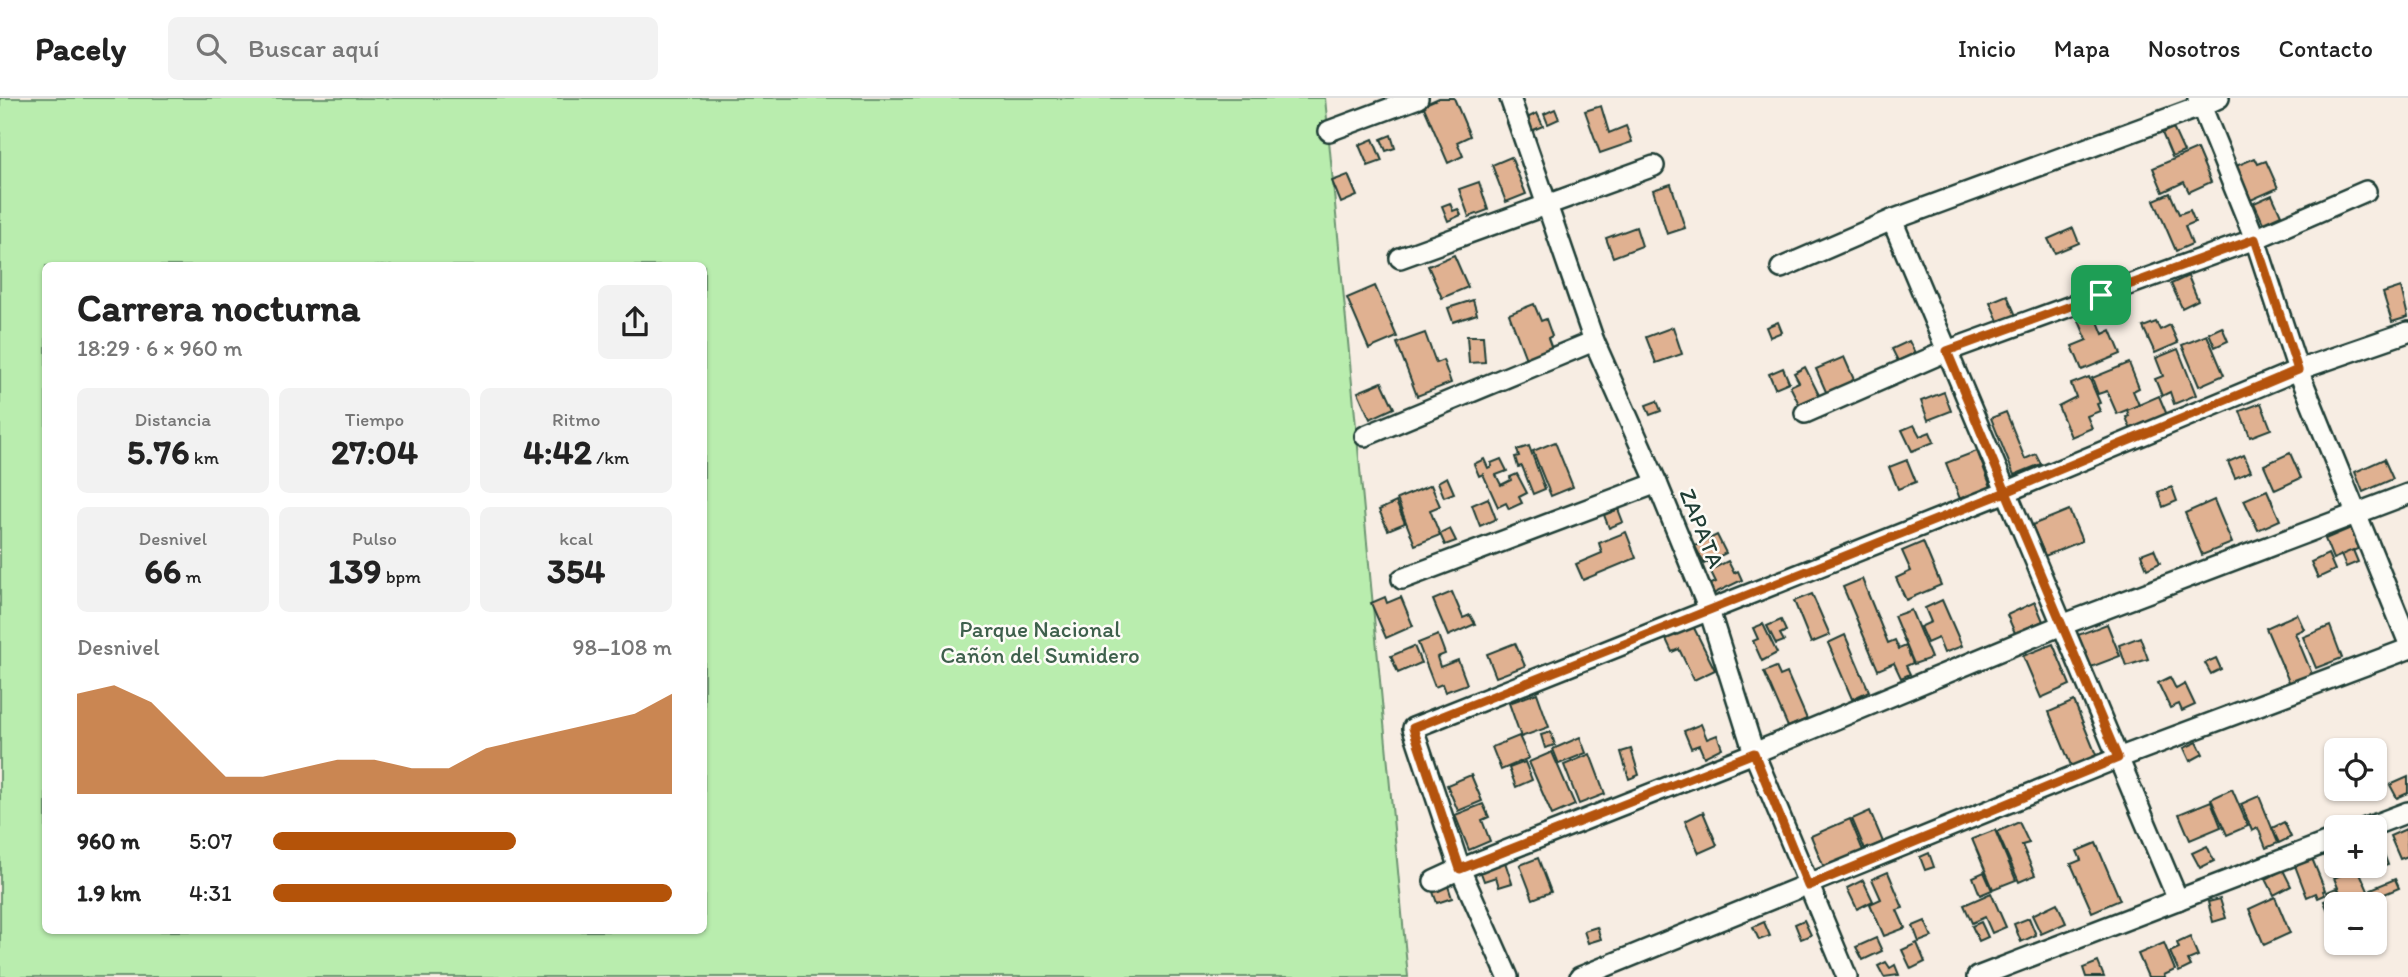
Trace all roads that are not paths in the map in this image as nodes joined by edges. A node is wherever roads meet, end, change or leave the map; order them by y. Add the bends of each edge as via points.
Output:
1 (1418, 98) edge
2 (1510, 98) edge
3 (2206, 101) edge
4 (1329, 131) dead end
5 (1654, 166) dead end
6 (2367, 191) dead end
7 (1547, 205) junction
8 (1892, 220) junction
9 (2255, 239) junction
10 (1401, 258) dead end
11 (1781, 268) dead end
12 (2408, 332) edge
13 (1594, 341) junction
14 (1947, 351) junction
15 (2298, 370) junction
16 (1805, 413) dead end
17 (1365, 436) dead end
18 (1657, 483) junction
19 (2006, 492) junction
20 (2408, 494) edge
21 (2357, 513) junction
22 (1402, 579) dead end
23 (1709, 610) junction
24 (2062, 625) junction
25 (2408, 641) edge
26 (2408, 649) edge
27 (1754, 753) junction
28 (2118, 758) junction
29 (2408, 811) edge
30 (2387, 820) edge
31 (2324, 844) edge
32 (1460, 869) junction
33 (1434, 881) dead end
34 (1808, 886) junction
35 (2178, 900) junction
36 (1508, 977) edge
37 (1580, 977) edge
38 (1847, 977) edge
39 (1977, 977) edge

1 - 4 street
2 - 7 street, ZAPATA
3 - 8 street
3 - 9 street
5 - 7 street
6 - 9 street
7 - 10 street
7 - 13 street, ZAPATA
8 - 11 street
8 - 14 street
9 - 14 street
9 - 15 street
12 - 15 street
13 - 17 street
13 - 18 street, ZAPATA
14 - 16 street
14 - 19 street
15 - 19 street
15 - 21 street
18 - 22 street
18 - 23 street, ZAPATA
19 - 23 street
19 - 24 street
20 - 21 street
21 - 24 street
21 - 25 street
23 - 27 street, ZAPATA
23 - 32 street via 1413,728
24 - 27 street
24 - 28 street
26 - 28 street
27 - 32 street
27 - 34 street, ZAPATA
28 - 34 street
28 - 35 street
29 - 30 street
31 - 35 street
32 - 33 street
32 - 36 street
34 - 37 street
34 - 38 street, ZAPATA
35 - 39 street

